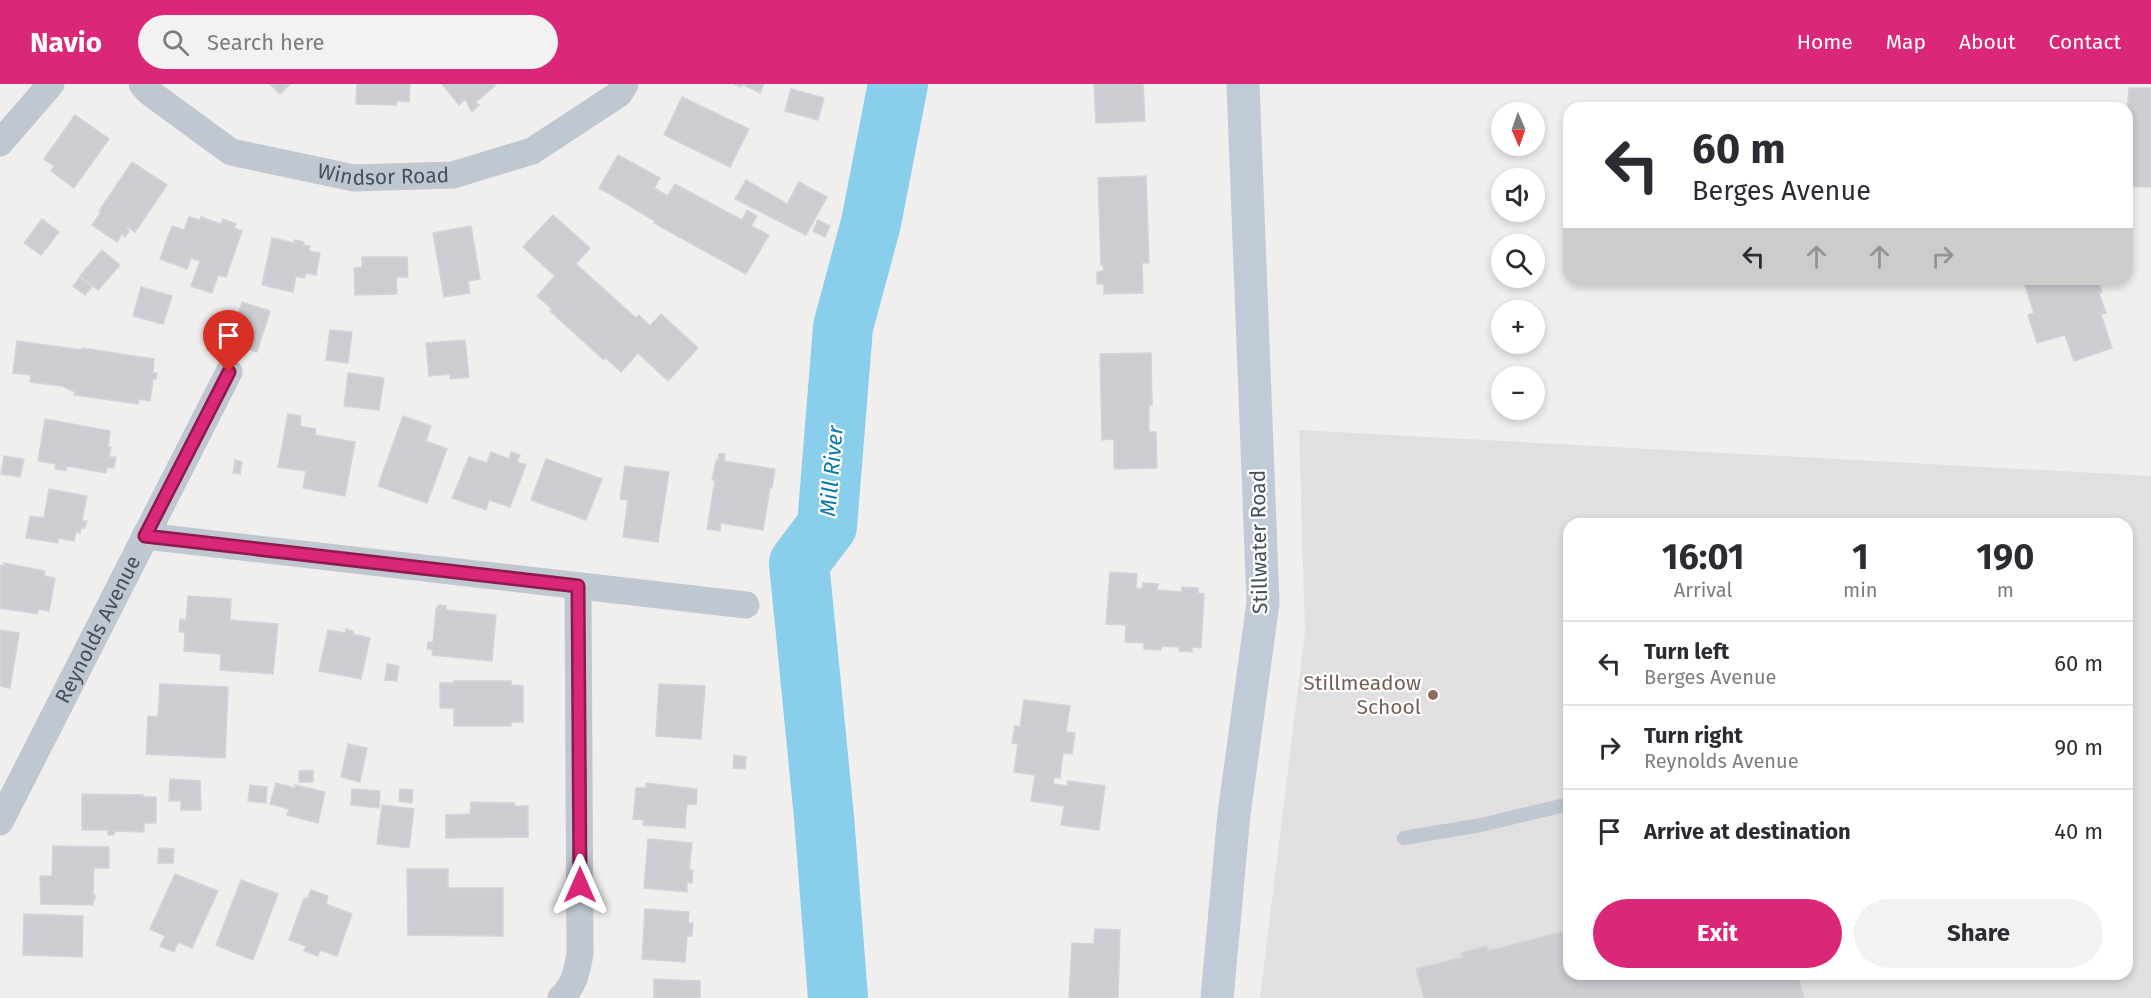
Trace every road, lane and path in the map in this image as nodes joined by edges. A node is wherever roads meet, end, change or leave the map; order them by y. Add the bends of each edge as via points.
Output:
1 (51, 84) edge
2 (142, 84) edge
3 (625, 84) edge
4 (1243, 84) edge
5 (0, 143) edge
6 (229, 372) dead end
7 (145, 536) junction
8 (578, 586) junction
9 (746, 605) dead end
10 (1563, 805) edge
11 (0, 822) edge
12 (1404, 838) dead end
13 (561, 998) edge
14 (1217, 998) edge

1 - 5 street
2 - 3 street, Windsor Road via 231,152 354,178 453,175 532,150 619,94
4 - 14 main road, Stillwater Road via 1263,603 1234,814
6 - 7 street, Reynolds Avenue
7 - 8 street
7 - 11 street, Reynolds Avenue
8 - 9 street
8 - 13 street via 580,954 576,975
10 - 12 lane

